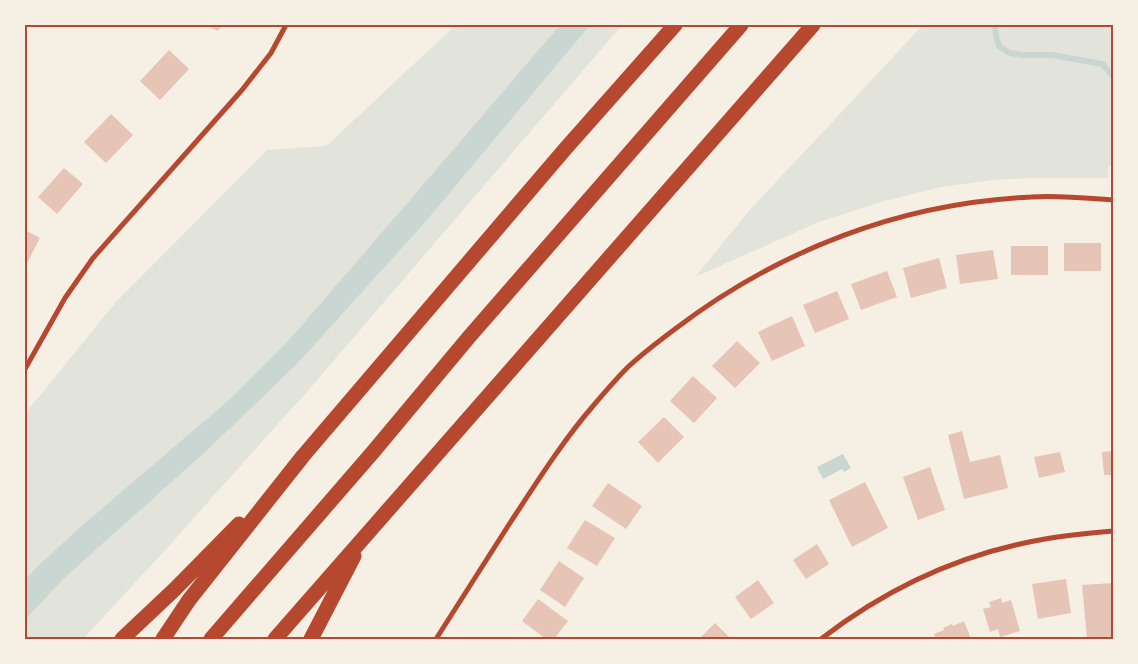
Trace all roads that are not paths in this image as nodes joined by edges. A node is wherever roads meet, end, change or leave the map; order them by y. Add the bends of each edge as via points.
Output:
1 (286, 25) edge
2 (664, 25) edge
3 (675, 25) edge
4 (741, 25) edge
5 (813, 25) edge
6 (566, 148) junction
7 (1113, 200) edge
8 (25, 369) edge
9 (284, 481) junction
10 (1113, 531) edge
11 (365, 535) junction
12 (122, 639) edge
13 (163, 639) edge
14 (211, 639) edge
15 (275, 639) edge
16 (311, 639) edge
17 (436, 639) edge
18 (821, 639) edge

1 - 8 street via 271,53 242,90 93,258 65,298
2 - 6 highway
3 - 6 highway
4 - 14 highway
5 - 11 highway
6 - 9 highway
7 - 17 street via 1060,196 998,199 938,208 879,223 794,255 700,310 627,368 591,407 551,460
9 - 12 highway
9 - 13 highway via 188,600
10 - 18 street via 1046,538 994,550 944,567 894,591
11 - 15 highway
11 - 16 highway

